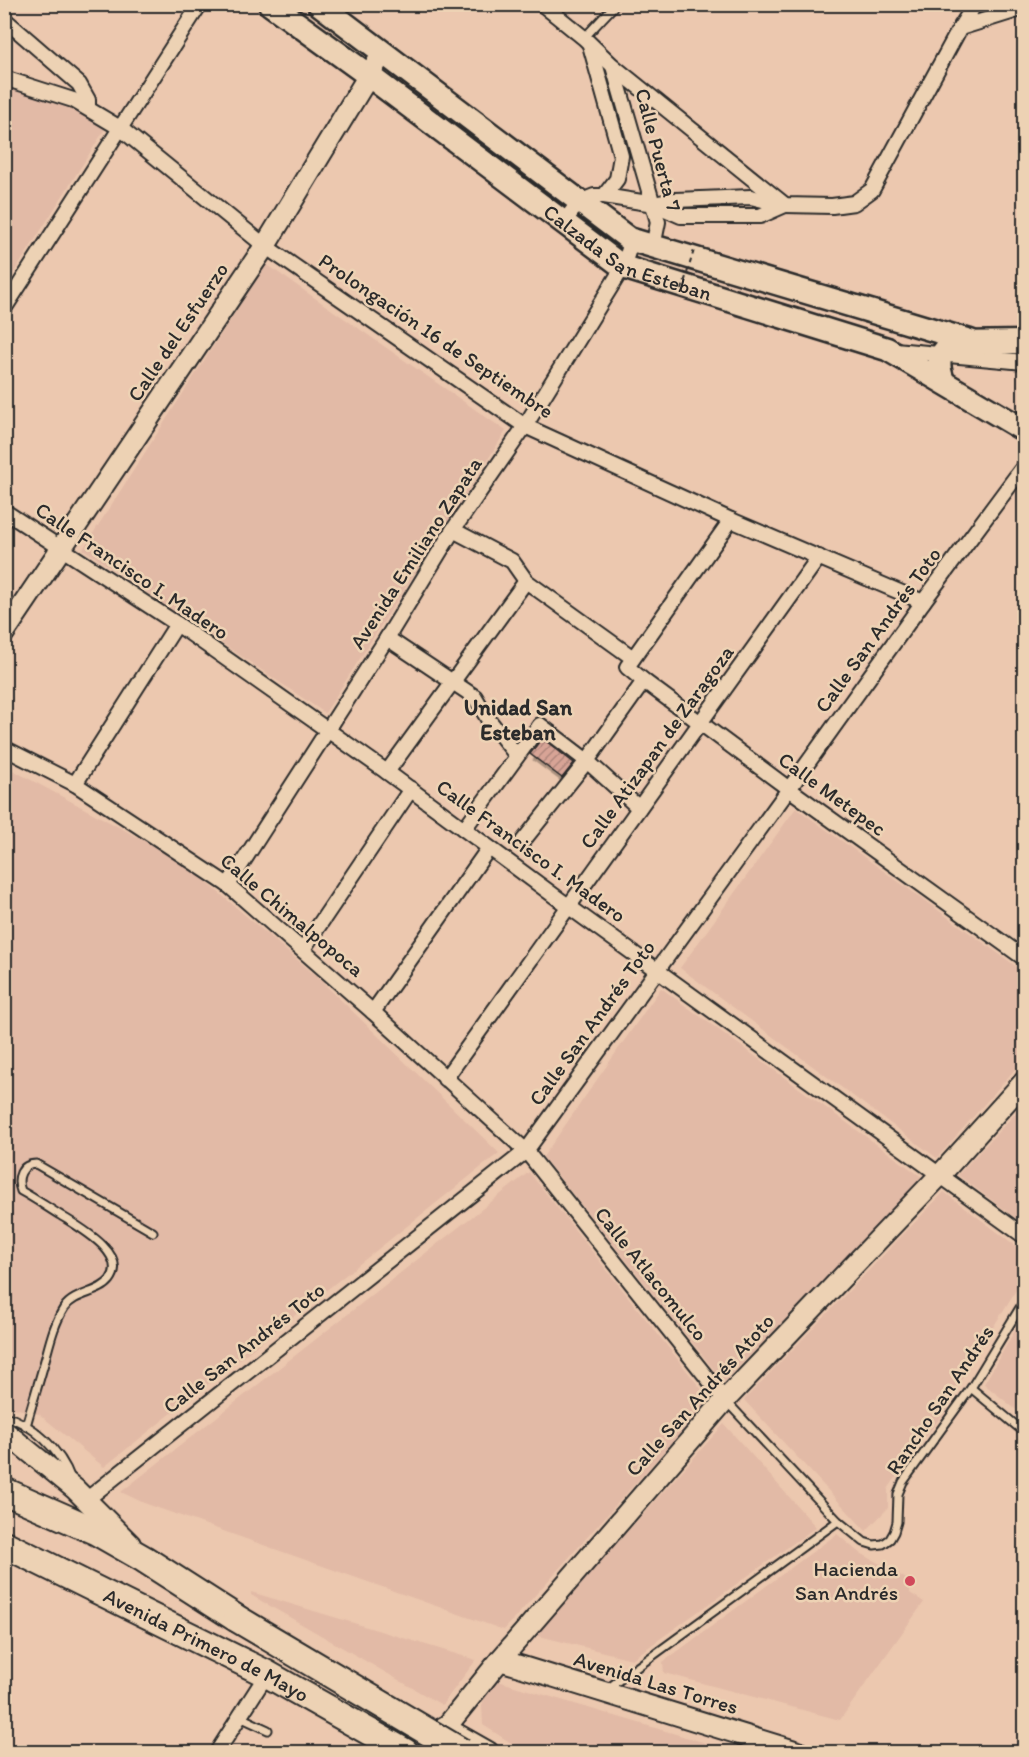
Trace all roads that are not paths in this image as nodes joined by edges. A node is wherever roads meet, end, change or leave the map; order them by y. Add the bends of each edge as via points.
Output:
1 (200, 4) edge
2 (270, 4) edge
3 (319, 4) edge
4 (542, 4) edge
5 (975, 4) edge
6 (615, 5) edge
7 (1024, 8) edge
8 (4, 19) edge
9 (960, 28) junction
10 (587, 41) junction
11 (383, 52) junction
12 (613, 66) junction
13 (369, 75) junction
14 (4, 78) edge
15 (88, 108) junction
16 (120, 128) junction
17 (512, 150) junction
18 (497, 172) junction
19 (604, 196) junction
20 (579, 202) junction
21 (654, 204) junction
22 (785, 205) junction
23 (563, 223) junction
24 (642, 243) junction
25 (265, 246) junction
26 (685, 251) junction
27 (623, 267) junction
28 (675, 285) junction
29 (4, 309) edge
30 (970, 342) junction
31 (1024, 342) edge
32 (887, 349) junction
33 (942, 354) junction
34 (1024, 362) edge
35 (943, 381) junction
36 (525, 426) junction
37 (1024, 430) edge
38 (1024, 466) edge
39 (4, 511) edge
40 (731, 520) junction
41 (453, 530) junction
42 (61, 548) junction
43 (819, 557) junction
44 (526, 581) junction
45 (923, 602) junction
46 (177, 624) junction
47 (4, 633) edge
48 (387, 638) junction
49 (633, 658) junction
50 (644, 681) junction
51 (453, 683) junction
52 (701, 723) junction
53 (327, 729) junction
54 (4, 748) edge
55 (518, 756) junction
56 (587, 761) junction
57 (387, 772) junction
58 (75, 784) junction
59 (411, 789) junction
60 (789, 789) junction
61 (639, 808) junction
62 (464, 829) junction
63 (523, 841) dead end
64 (489, 848) junction
65 (228, 885) junction
66 (568, 906) junction
67 (303, 949) junction
68 (1024, 958) edge
69 (657, 970) junction
70 (373, 1012) junction
71 (445, 1078) junction
72 (1024, 1082) edge
73 (526, 1151) junction
74 (940, 1175) junction
75 (153, 1232) dead end
76 (1024, 1236) edge
77 (1024, 1301) edge
78 (971, 1388) junction
79 (725, 1400) junction
80 (4, 1416) edge
81 (26, 1426) junction
82 (4, 1431) edge
83 (1024, 1432) edge
84 (4, 1491) edge
85 (80, 1495) junction
86 (838, 1521) junction
87 (4, 1544) edge
88 (874, 1545) joint
89 (4, 1555) edge
90 (144, 1559) junction
91 (43, 1562) junction
92 (200, 1595) junction
93 (500, 1660) junction
94 (267, 1674) junction
95 (603, 1692) junction
96 (466, 1700) junction
97 (240, 1717) junction
98 (444, 1727) junction
99 (268, 1730) dead end
100 (474, 1749) edge
101 (217, 1752) edge
102 (405, 1752) edge
103 (426, 1752) edge
104 (798, 1752) edge

1 - 16 street
2 - 13 main road, Calzada San Esteban
3 - 11 main road, Calzada San Esteban
4 - 10 street
5 - 9 street
6 - 10 lane
7 - 9 street
8 - 15 street via 79,84
9 - 22 street via 872,190 854,203
10 - 12 street
10 - 19 street, Calle Puerta 7 via 621,156 617,179
11 - 13 street, Calle del Esfuerzo
11 - 17 main road, Calzada San Esteban
12 - 21 street, Calle Puerta 7
12 - 22 street
13 - 18 main road, Calzada San Esteban
13 - 25 street, Calle del Esfuerzo
14 - 15 street, Prolongación 16 de Septiembre
15 - 16 street, Prolongación 16 de Septiembre
16 - 25 street, Prolongación 16 de Septiembre
16 - 29 street
17 - 18 main road
17 - 20 main road, Calzada San Esteban
18 - 23 main road, Calzada San Esteban
19 - 20 street
19 - 21 street
20 - 23 street
20 - 24 main road, Calzada San Esteban
21 - 22 street via 681,216 760,216
21 - 24 street, Calle Puerta 7 via 658,222
23 - 27 main road, Calzada San Esteban
24 - 26 main road, Calzada San Esteban
24 - 27 street, Avenida Emiliano Zapata
25 - 36 street, Prolongación 16 de Septiembre
25 - 42 street, Calle del Esfuerzo
26 - 28 main road
26 - 30 main road, Calzada San Esteban
27 - 28 main road, Calzada San Esteban
27 - 36 street, Avenida Emiliano Zapata
28 - 32 main road, Calzada San Esteban
30 - 31 main road
30 - 33 main road via 955,343
32 - 33 street
32 - 35 main road, Calzada San Esteban
33 - 34 street
33 - 35 main road via 938,368
35 - 37 main road, Calzada San Esteban
36 - 40 street, Prolongación 16 de Septiembre
36 - 41 street, Avenida Emiliano Zapata
38 - 45 street, Calle San Andrés Toto
39 - 42 street, Calle Francisco I. Madero
40 - 43 street, Prolongación 16 de Septiembre
40 - 49 street
41 - 44 street via 512,561
41 - 48 street, Avenida Emiliano Zapata
42 - 46 street, Calle Francisco I. Madero
42 - 47 street, Calle del Esfuerzo
43 - 45 street, Prolongación 16 de Septiembre
43 - 52 street, Calle Atizapan de Zaragoza
44 - 49 street
44 - 51 street
45 - 60 street, Calle San Andrés Toto
46 - 53 street, Calle Francisco I. Madero
46 - 58 street
48 - 51 street
48 - 53 street, Avenida Emiliano Zapata
49 - 50 street, Calle Metepec via 627,667
50 - 52 street, Calle Metepec
50 - 56 street
51 - 55 street via 475,697
51 - 57 street
52 - 60 street, Calle Metepec
52 - 61 street, Calle Atizapan de Zaragoza
53 - 57 street, Calle Francisco I. Madero
53 - 65 street, Avenida Emiliano Zapata
54 - 58 street, Calle Chimalpopoca
55 - 56 street via 540,725
55 - 62 street
56 - 61 street
56 - 63 street
57 - 59 street, Calle Francisco I. Madero
58 - 65 street, Calle Chimalpopoca
59 - 62 street, Calle Francisco I. Madero
59 - 67 street
60 - 68 street, Calle Metepec
60 - 69 street, Calle San Andrés Toto
61 - 66 street, Calle Atizapan de Zaragoza
62 - 64 street, Calle Francisco I. Madero
64 - 66 street, Calle Francisco I. Madero
64 - 70 street
65 - 67 street, Calle Chimalpopoca
66 - 69 street, Calle Francisco I. Madero
66 - 71 street, Calle Atizapan de Zaragoza
67 - 70 street, Calle Chimalpopoca
69 - 73 street, Calle San Andrés Toto
69 - 74 street, Calle Francisco I. Madero
70 - 71 street, Calle Chimalpopoca
71 - 73 street, Calle Chimalpopoca
72 - 74 street, Calle San Andrés Atoto
73 - 79 street, Calle Atlacomulco
73 - 85 street, Calle San Andrés Toto
74 - 76 street, Calle Francisco I. Madero
74 - 79 street, Calle San Andrés Atoto
75 - 81 lane via 36,1164 24,1167 18,1183 21,1191 93,1236 114,1261 111,1279 66,1305 57,1321
77 - 78 lane, Rancho San Andrés
78 - 83 lane
78 - 88 lane, Rancho San Andrés via 903,1482 898,1494 897,1522 890,1539
79 - 86 lane, Calle Atlacomulco
79 - 93 street, Calle San Andrés Atoto
80 - 81 lane
81 - 85 lane via 55,1452
82 - 85 street, Avenida Primero de Mayo
84 - 90 highway, Avenida Primero de Mayo via 71,1519
85 - 90 street, Avenida Primero de Mayo
86 - 88 lane, Calle Atlacomulco via 864,1542
86 - 95 lane
87 - 91 highway, Avenida Primero de Mayo
89 - 91 street
90 - 92 highway, Avenida Primero de Mayo
91 - 94 highway, Avenida Primero de Mayo
92 - 98 street, Avenida Primero de Mayo via 242,1609
92 - 100 highway, Avenida Primero de Mayo, bridge
93 - 95 street, Avenida Las Torres
93 - 96 street, Calle San Andrés Atoto
94 - 97 street
94 - 102 highway, Avenida Primero de Mayo
95 - 104 street, Avenida Las Torres
96 - 98 street, Calle San Andrés Atoto
96 - 100 street via 464,1720
97 - 99 lane
97 - 101 street
98 - 100 street, Avenida Primero de Mayo
98 - 103 street, Calle San Andrés Atoto

